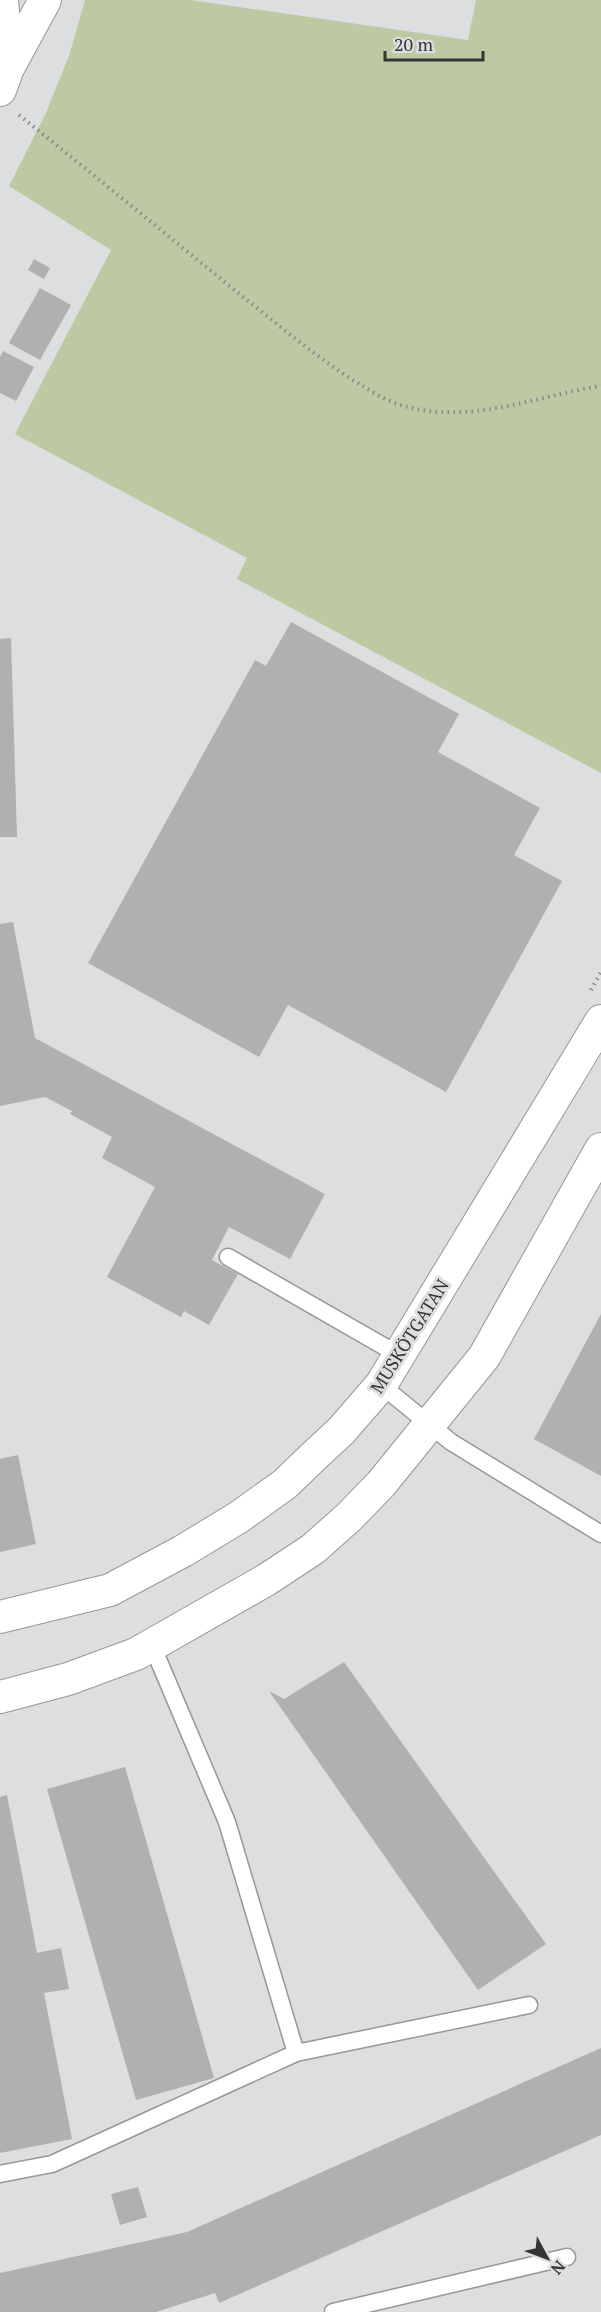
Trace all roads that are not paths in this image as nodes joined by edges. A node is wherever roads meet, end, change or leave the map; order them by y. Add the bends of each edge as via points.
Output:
1 (2, 0) edge
2 (45, 0) edge
3 (4, 79) edge
4 (601, 1021) edge
5 (601, 1149) edge
6 (228, 1257) dead end
7 (399, 1355) junction
8 (381, 1385) junction
9 (430, 1425) junction
10 (601, 1534) edge
11 (0, 1617) edge
12 (152, 1645) junction
13 (0, 1697) edge
14 (529, 2005) dead end
15 (296, 2053) junction
16 (0, 2174) edge
17 (567, 2257) dead end
18 (333, 2312) edge

1 - 3 street
2 - 3 street
4 - 7 street, MUSKÖTGATAN
5 - 9 street via 484,1357
6 - 7 lane
7 - 8 street, MUSKÖTGATAN
8 - 9 lane
8 - 11 street, MUSKÖTGATAN via 341,1431 285,1484 239,1517 110,1590
9 - 10 lane via 451,1442
9 - 12 street via 381,1484 313,1549
12 - 13 street via 68,1679
12 - 15 lane via 227,1822
14 - 15 lane
15 - 16 lane via 52,2163
17 - 18 lane

